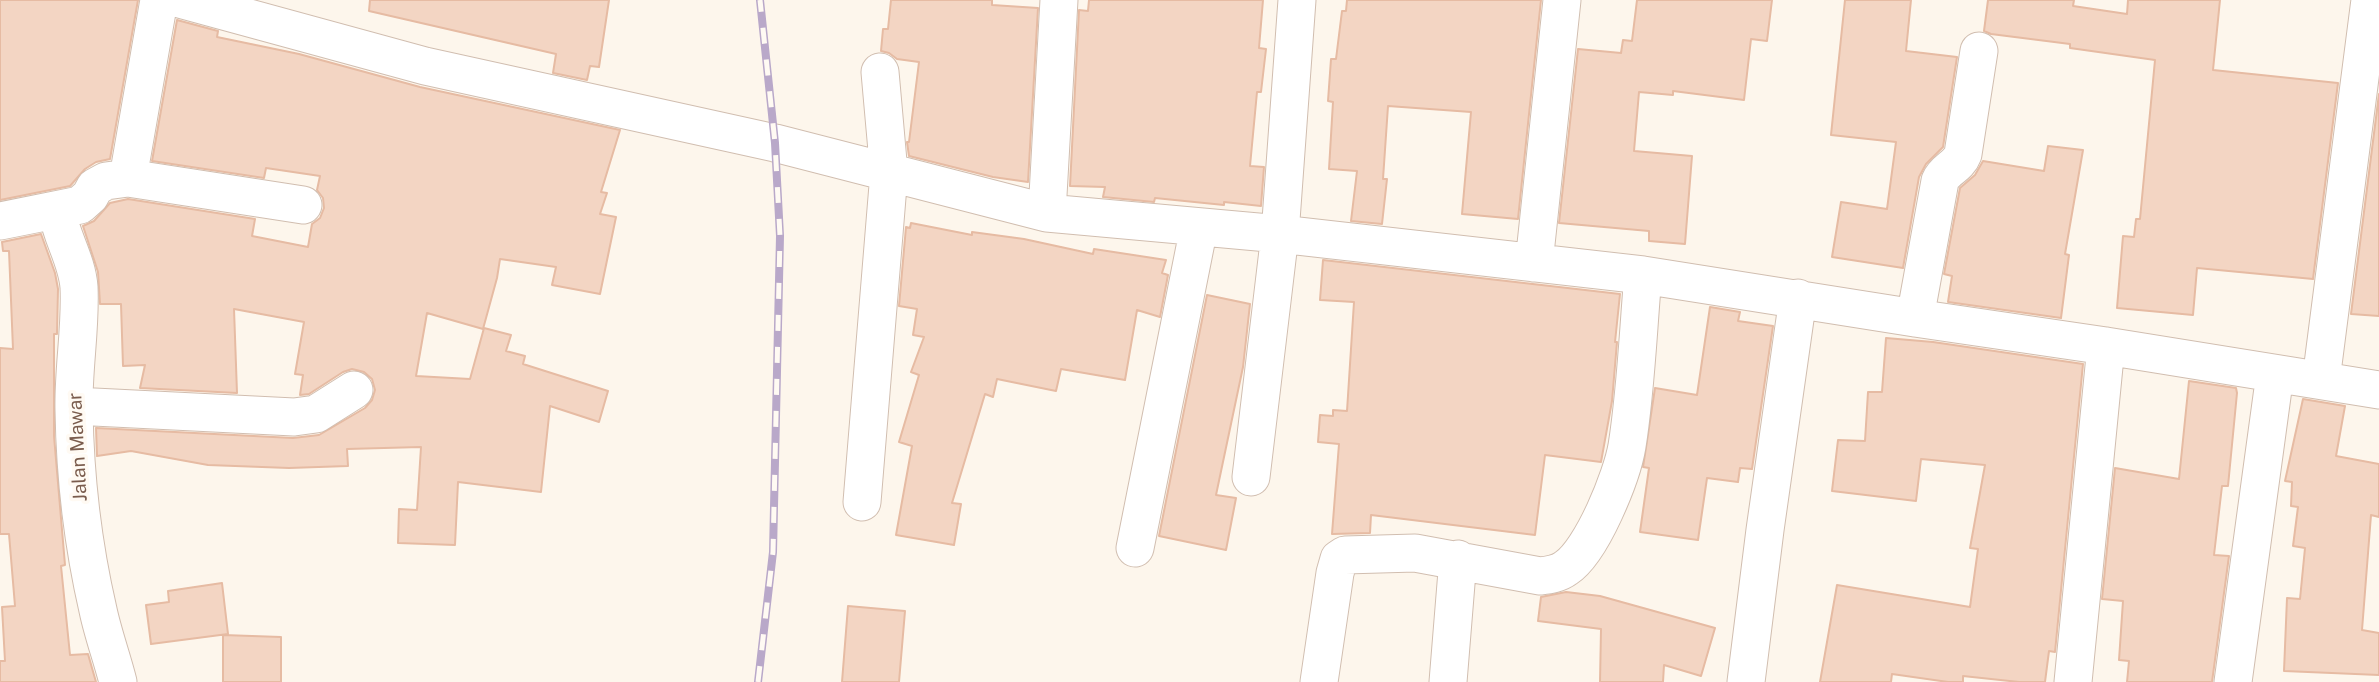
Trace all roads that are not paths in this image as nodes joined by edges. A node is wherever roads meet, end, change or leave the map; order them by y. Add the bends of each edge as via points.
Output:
1 (159, 0) edge
2 (183, 0) edge
3 (1059, 0) edge
4 (1297, 0) edge
5 (1562, 0) edge
6 (2370, 0) edge
7 (1979, 51) dead end
8 (880, 72) dead end
9 (889, 173) junction
10 (128, 178) junction
11 (303, 205) dead end
12 (57, 211) junction
13 (1046, 214) junction
14 (0, 221) edge
15 (1199, 227) junction
16 (1280, 234) junction
17 (1534, 263) junction
18 (1643, 275) junction
19 (1798, 298) junction
20 (1915, 318) junction
21 (2106, 346) junction
22 (2275, 374) junction
23 (2321, 380) junction
24 (354, 390) dead end
25 (2379, 390) edge
26 (74, 406) junction
27 (1251, 477) dead end
28 (862, 502) dead end
29 (1135, 548) dead end
30 (1458, 559) junction
31 (118, 682) edge
32 (1319, 682) edge
33 (1448, 682) edge
34 (1746, 682) edge
35 (2073, 682) edge
36 (2234, 682) edge

1 - 10 street
2 - 9 street via 425,66 775,143
3 - 13 street
4 - 16 street
5 - 17 street
6 - 23 street
7 - 20 street via 1960,161 1940,181
8 - 9 street
9 - 13 street
9 - 28 street
10 - 11 street
10 - 12 street via 106,181 80,205
12 - 14 street
12 - 26 street, Jalan Mawar via 79,286
13 - 15 street
15 - 16 street
15 - 29 street
16 - 17 street
16 - 27 street
17 - 18 street
18 - 19 street
18 - 30 street via 1627,446 1621,474 1595,530 1567,568 1553,574 1541,576
19 - 20 street
19 - 34 street
20 - 21 street
21 - 22 street
21 - 35 street
22 - 23 street
22 - 36 street
23 - 25 street
24 - 26 street via 316,414 294,417
26 - 31 street, Jalan Mawar via 87,550
30 - 32 street via 1415,552 1358,553 1339,559
30 - 33 street

